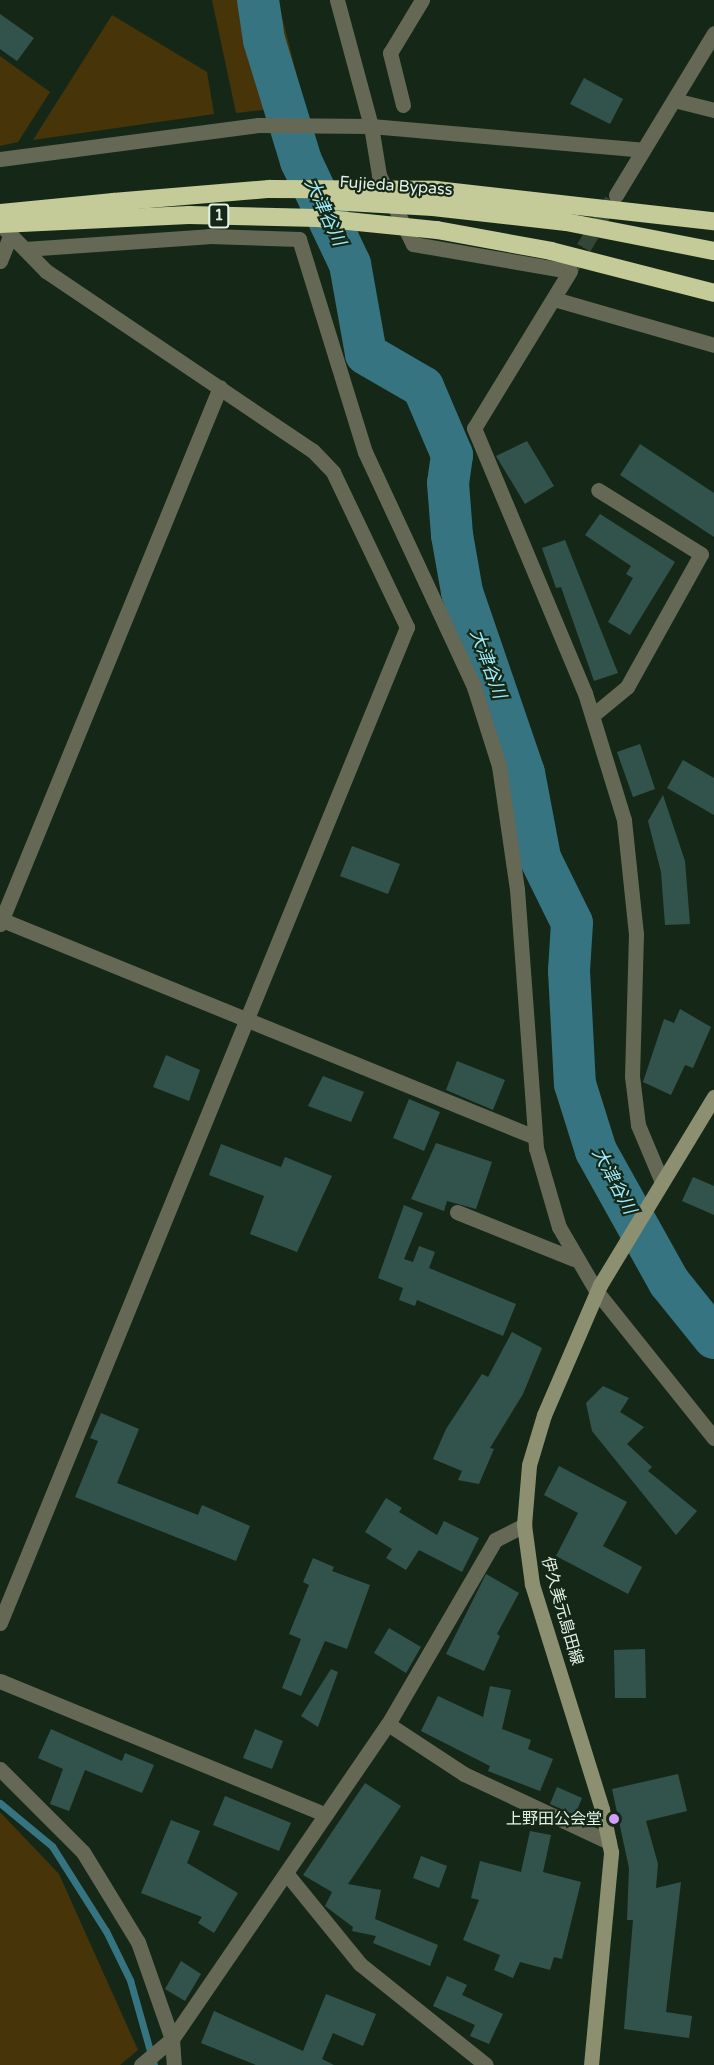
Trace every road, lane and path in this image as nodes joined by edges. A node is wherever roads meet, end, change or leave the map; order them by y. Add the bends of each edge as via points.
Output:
1 (337, 0) edge
2 (422, 0) edge
3 (714, 33) edge
4 (674, 100) junction
5 (403, 105) dead end
6 (714, 110) edge
7 (367, 126) junction
8 (643, 150) junction
9 (0, 159) edge
10 (615, 195) tunnel mouth
11 (434, 198) junction
12 (0, 213) edge
13 (714, 221) edge
14 (4, 227) edge
15 (25, 249) junction
16 (714, 250) edge
17 (0, 261) edge
18 (714, 293) edge
19 (554, 299) junction
20 (714, 345) edge
21 (220, 387) junction
22 (598, 490) dead end
23 (593, 715) junction
24 (1, 921) edge
25 (245, 1022) junction
26 (714, 1097) edge
27 (535, 1137) junction
28 (659, 1186) junction
29 (457, 1212) dead end
30 (574, 1259) junction
31 (598, 1289) junction
32 (714, 1438) edge
33 (524, 1525) junction
34 (0, 1623) edge
35 (0, 1681) edge
36 (388, 1724) junction
37 (0, 1769) edge
38 (326, 1815) junction
39 (609, 1842) junction
40 (286, 1873) junction
41 (171, 2040) junction
42 (141, 2065) edge
43 (174, 2065) edge
44 (486, 2065) edge
45 (591, 2065) edge

1 - 7 street
2 - 5 street via 390,53
3 - 4 street
4 - 6 street
4 - 8 street
7 - 8 street
7 - 9 street via 258,124
7 - 19 street via 379,175 413,244 570,271
8 - 10 street
11 - 12 highway, 1, bridge via 269,189
11 - 13 highway, 1
11 - 16 highway, Fujieda Bypass / 1
14 - 15 street
14 - 17 street
14 - 18 highway, 1, bridge via 189,215 318,218 437,230 551,251
15 - 21 street via 46,272
15 - 27 street via 209,236 299,239 365,453 474,687 499,766 517,888
19 - 20 street
19 - 23 street via 474,428
21 - 24 street
21 - 25 street via 313,451 333,472 407,627
22 - 23 street via 701,554 627,687
23 - 28 street via 622,810 632,870 636,934 632,1076 638,1125
24 - 25 street
25 - 27 street
25 - 34 street
26 - 28 main road, 伊久美元島田線
27 - 30 street via 559,1227
28 - 31 main road, 伊久美元島田線
29 - 30 street
30 - 31 street
31 - 32 street
31 - 33 main road, 伊久美元島田線 via 544,1415 529,1465
33 - 36 street via 495,1540
33 - 39 main road, 伊久美元島田線 via 532,1584
35 - 38 street
36 - 38 street
36 - 39 street via 464,1774
37 - 41 street via 83,1852 138,1942
38 - 40 street
39 - 45 main road, 伊久美元島田線
40 - 41 street
40 - 44 street via 360,1964
41 - 42 street
41 - 43 street

